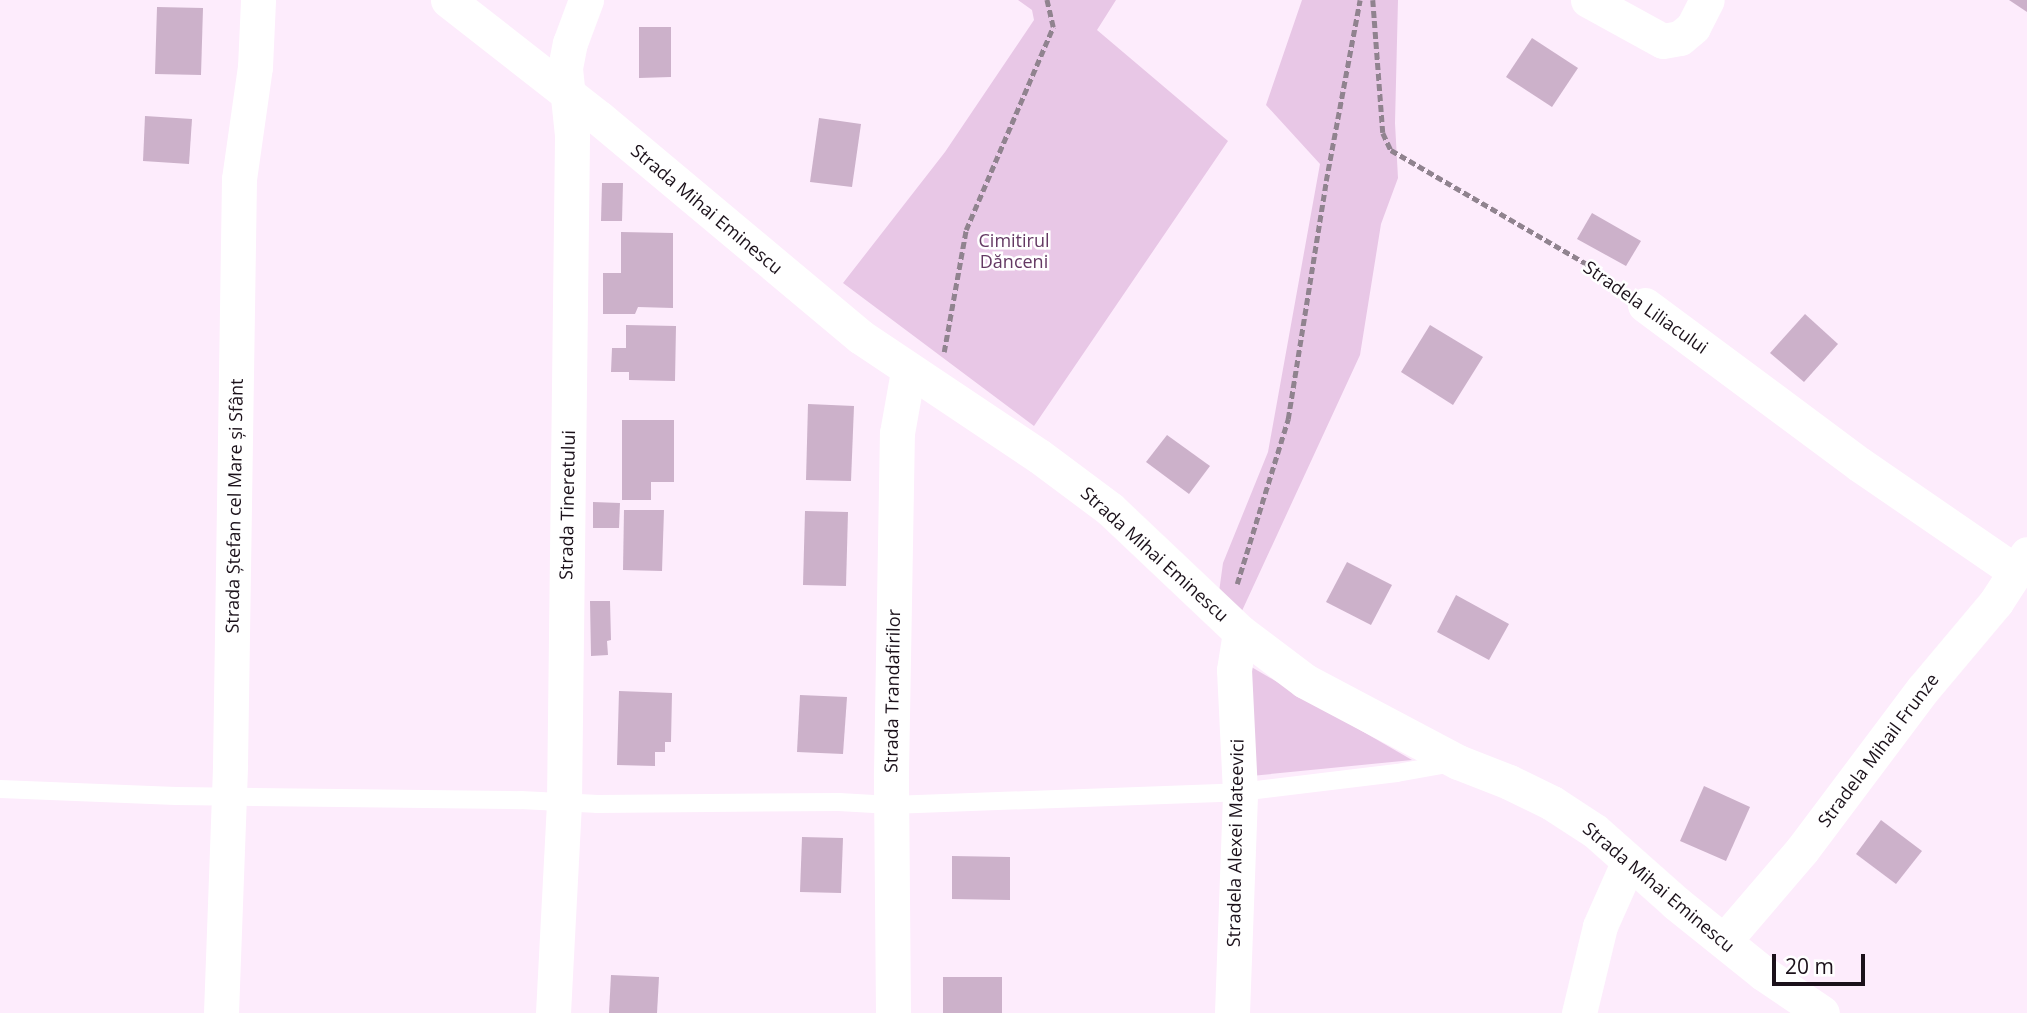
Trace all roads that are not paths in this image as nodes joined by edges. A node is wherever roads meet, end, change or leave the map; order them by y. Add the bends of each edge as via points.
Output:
1 (258, 0) edge
2 (448, 0) edge
3 (586, 0) edge
4 (1588, 0) edge
5 (1707, 0) edge
6 (566, 92) junction
7 (1646, 305) road end
8 (921, 379) junction
9 (2020, 562) edge
10 (1233, 626) junction
11 (1458, 762) junction
12 (0, 789) edge
13 (1240, 792) junction
14 (228, 796) junction
15 (564, 802) junction
16 (891, 805) junction
17 (1628, 863) junction
18 (1724, 942) junction
19 (221, 1013) edge
20 (553, 1013) edge
21 (893, 1013) edge
22 (1232, 1013) edge
23 (1579, 1013) edge
24 (1822, 1013) edge

1 - 14 street, Strada Ștefan cel Mare și Sfânt via 255,67 239,179
2 - 6 street, Strada Mihai Eminescu
3 - 6 street, Strada Tineretului via 570,43
4 - 5 street via 1663,41 1680,38 1693,27
6 - 8 street, Strada Mihai Eminescu via 861,337
6 - 15 street, Strada Tineretului via 572,135
7 - 9 street, Stradela Liliacului via 1859,464
8 - 10 street, Strada Mihai Eminescu via 1040,456 1110,509
8 - 16 street, Strada Trandafirilor via 897,433
9 - 18 street, Stradela Mihail Frunze via 1996,602
10 - 11 street, Strada Mihai Eminescu via 1306,681
10 - 13 street, Stradela Alexei Mateevici
11 - 13 lane
11 - 17 street, Strada Mihai Eminescu via 1552,803 1595,831
12 - 14 lane
13 - 16 lane
13 - 22 street, Stradela Alexei Mateevici
14 - 15 lane
14 - 19 street, Strada Ștefan cel Mare și Sfânt
15 - 16 lane
15 - 20 street, Strada Tineretului
16 - 21 street, Strada Trandafirilor
17 - 18 street, Strada Mihai Eminescu
17 - 23 street via 1600,926
18 - 24 street, Strada Mihai Eminescu

